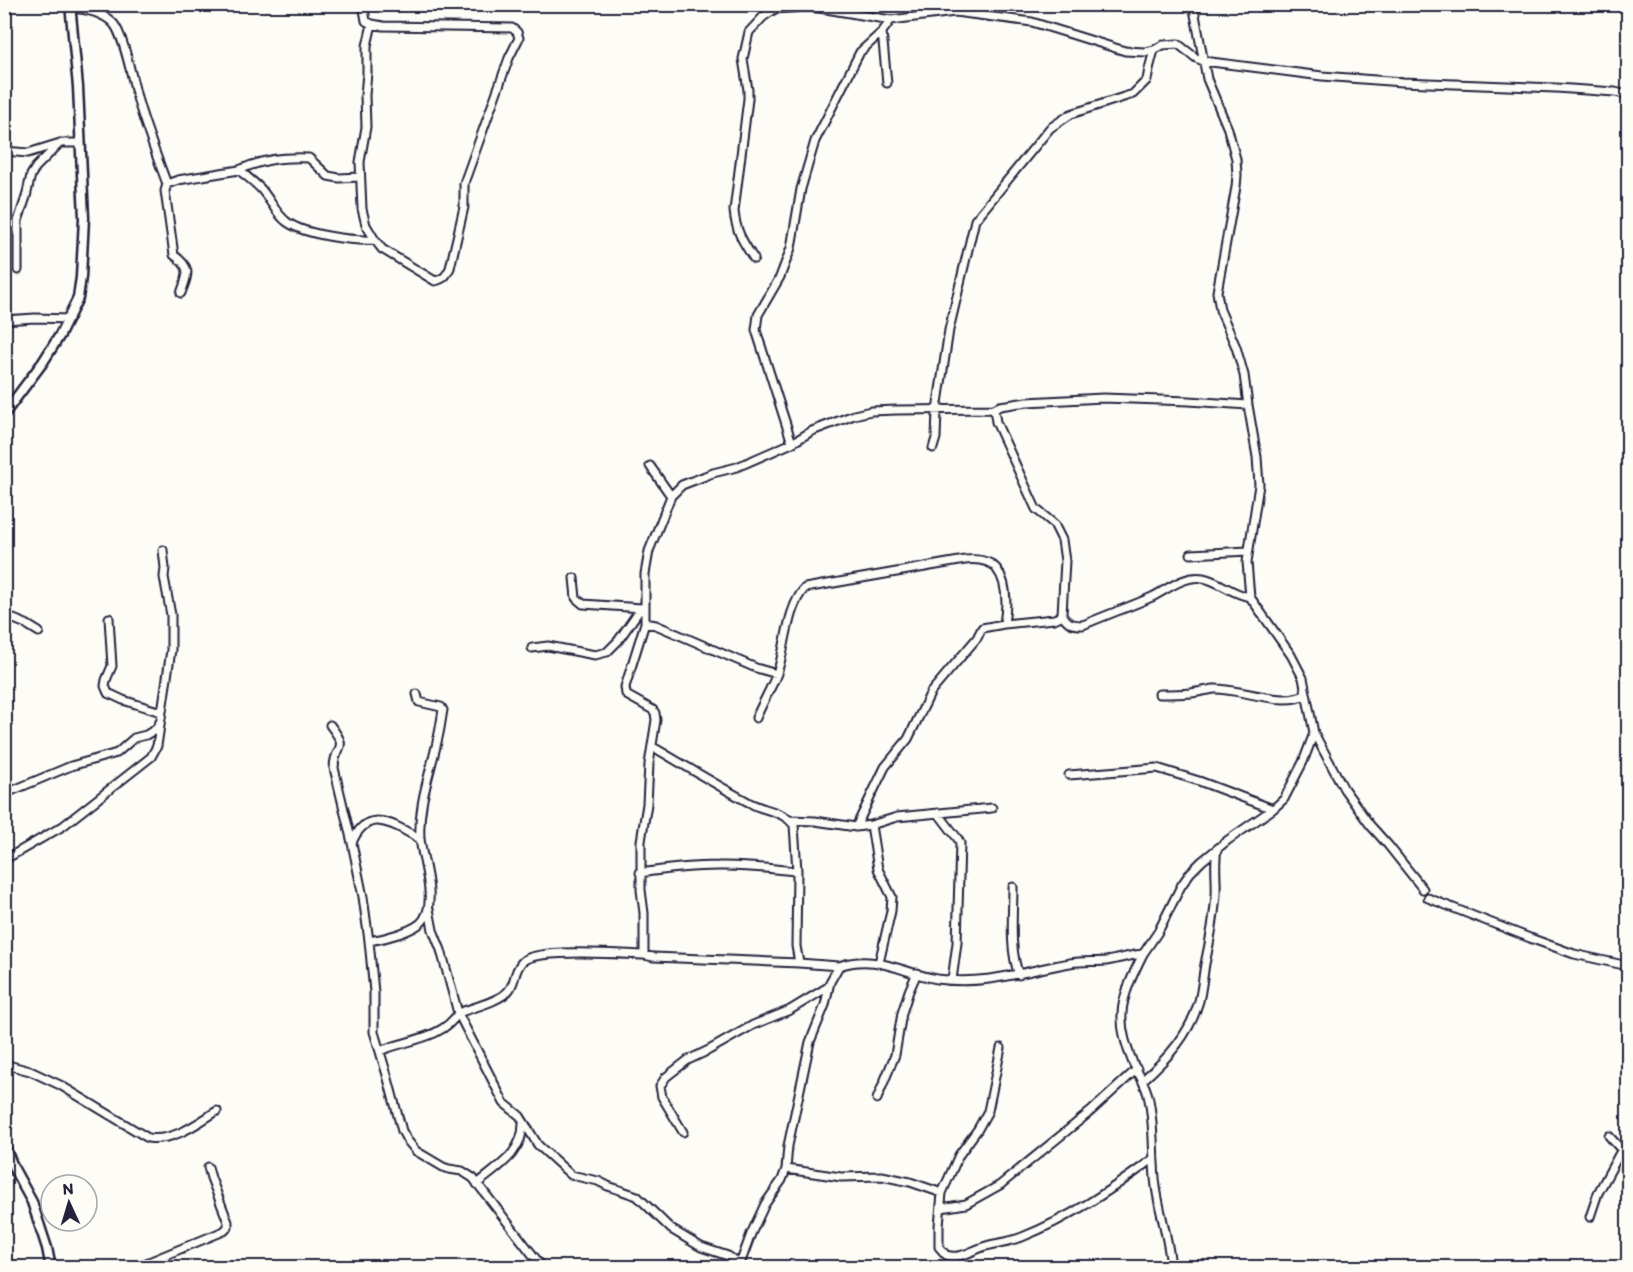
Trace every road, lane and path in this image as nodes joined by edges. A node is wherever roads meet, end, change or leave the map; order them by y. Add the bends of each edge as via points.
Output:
1 (363, 4) edge
2 (1193, 4) edge
3 (70, 6) edge
4 (891, 20) junction
5 (372, 24) junction
6 (882, 32) junction
7 (1154, 50) junction
8 (1203, 61) junction
9 (887, 83) dead end
10 (1629, 95) edge
11 (60, 143) junction
12 (80, 144) junction
13 (4, 151) edge
14 (239, 170) junction
15 (360, 177) junction
16 (167, 184) junction
17 (375, 240) junction
18 (754, 259) dead end
19 (18, 270) dead end
20 (181, 293) dead end
21 (69, 319) junction
22 (4, 320) edge
23 (1248, 405) junction
24 (994, 409) junction
25 (938, 410) junction
26 (4, 414) edge
27 (792, 443) junction
28 (933, 448) dead end
29 (650, 466) dead end
30 (671, 496) junction
31 (163, 550) dead end
32 (1248, 551) junction
33 (1191, 554) dead end
34 (574, 578) dead end
35 (1250, 597) junction
36 (643, 608) junction
37 (1062, 614) junction
38 (4, 615) edge
39 (109, 618) dead end
40 (645, 623) junction
41 (1004, 624) junction
42 (39, 632) dead end
43 (532, 648) dead end
44 (777, 674) junction
45 (417, 694) dead end
46 (1159, 694) dead end
47 (1306, 694) junction
48 (161, 712) junction
49 (756, 718) dead end
50 (160, 722) junction
51 (330, 725) dead end
52 (1314, 733) junction
53 (653, 747) junction
54 (1069, 775) dead end
55 (4, 794) edge
56 (992, 808) dead end
57 (1273, 809) junction
58 (938, 813) junction
59 (790, 820) junction
60 (872, 825) junction
61 (856, 827) junction
62 (420, 839) junction
63 (352, 843) junction
64 (1217, 849) junction
65 (4, 860) edge
66 (797, 871) junction
67 (640, 873) junction
68 (1013, 887) dead end
69 (1423, 889) dead end
70 (1428, 898) dead end
71 (429, 909) junction
72 (369, 941) junction
73 (1143, 954) junction
74 (644, 955) junction
75 (799, 963) junction
76 (879, 963) junction
77 (839, 966) junction
78 (1629, 966) edge
79 (917, 973) junction
80 (1018, 975) junction
81 (952, 980) junction
82 (828, 987) junction
83 (458, 1013) junction
84 (1001, 1048) dead end
85 (380, 1051) junction
86 (4, 1064) edge
87 (1137, 1069) junction
88 (1143, 1080) junction
89 (877, 1099) dead end
90 (217, 1111) dead end
91 (523, 1120) junction
92 (683, 1132) dead end
93 (1609, 1136) dead end
94 (1629, 1138) edge
95 (4, 1145) edge
96 (1621, 1151) junction
97 (1629, 1157) edge
98 (1153, 1159) junction
99 (208, 1167) dead end
100 (786, 1169) junction
101 (477, 1184) junction
102 (942, 1193) junction
103 (941, 1208) junction
104 (1590, 1217) dead end
105 (741, 1266) edge
106 (51, 1268) edge
107 (134, 1268) edge
108 (543, 1268) edge
109 (1171, 1268) edge

1 - 5 street via 366,21
2 - 8 street
3 - 12 street
3 - 16 street via 107,17 116,25
4 - 6 street
4 - 7 street via 955,12 1032,22 1125,51
4 - 18 street via 807,7 775,9 749,32 743,59 748,99 734,211 738,234
5 - 15 street via 367,46 366,127
5 - 17 street via 512,28 519,38 464,183 464,207 446,276 435,281 382,249
6 - 9 street
6 - 27 street via 860,52 815,141 801,189 792,248 758,315 756,330
7 - 8 street via 1178,44
7 - 25 street via 1147,80 1133,94 1071,114 1050,128 975,220 949,330
8 - 10 street via 1322,76
8 - 23 street via 1236,159 1236,187 1217,292 1220,310 1241,360
11 - 12 street
11 - 13 street via 28,153
11 - 19 street via 31,175 18,221
12 - 21 street via 84,218 81,277
14 - 15 street via 257,162 309,158 328,176
14 - 16 street
14 - 17 street via 286,222 340,238
15 - 17 street via 362,209
16 - 20 street via 174,255 187,268
21 - 22 street
21 - 26 street
23 - 24 street via 1103,398 1027,402
23 - 32 street via 1259,485
24 - 25 street
24 - 37 street via 996,422 1036,509 1053,524 1062,540
25 - 27 street via 871,411 812,431
25 - 28 street
27 - 30 street via 682,485
29 - 30 street
30 - 36 street via 649,551
31 - 48 street via 171,650
32 - 33 street
32 - 35 street
34 - 36 street via 576,598 583,604
35 - 37 street via 1197,578 1184,580 1083,625 1067,622
35 - 47 street via 1291,655
36 - 40 street
36 - 43 street via 618,641 602,654 548,646
37 - 41 street via 1054,619
38 - 42 street
39 - 48 street via 112,666 105,686 108,693
40 - 44 street
40 - 53 street via 625,687 628,696 655,713
41 - 44 street via 1006,608 996,567 974,559 809,586 799,594
41 - 61 street via 982,628 931,692 908,739 885,767
44 - 49 street
45 - 62 street via 419,702 441,706 443,710 425,788
46 - 47 street via 1216,689 1275,699
47 - 52 street
48 - 50 street
50 - 55 street via 156,729 134,738 117,753 71,766
50 - 65 street via 158,746 151,758 63,826
51 - 63 street via 341,742 334,768
52 - 57 street via 1289,791
52 - 69 street via 1344,789
53 - 59 street via 754,805
53 - 67 street
54 - 57 street via 1157,768
56 - 58 street
57 - 64 street
58 - 60 street via 897,817
58 - 81 street via 960,843
59 - 61 street
59 - 66 street via 794,825
60 - 61 street
60 - 76 street via 878,869 892,897
62 - 63 street via 395,825 371,821 355,834
62 - 71 street
63 - 72 street
64 - 73 street via 1190,873
64 - 88 street via 1212,928 1199,1003 1175,1049
66 - 67 street via 718,866
66 - 75 street
67 - 74 street
68 - 80 street via 1013,943
70 - 78 street via 1563,950
71 - 72 street via 416,927
71 - 83 street
72 - 85 street via 373,1024
73 - 80 street via 1070,963
73 - 87 street via 1122,1013 1122,1025
74 - 75 street
74 - 83 street via 535,955 521,962 509,990 490,1002
75 - 77 street
76 - 77 street
76 - 79 street
77 - 82 street
79 - 81 street
79 - 89 street via 902,1013 895,1055
80 - 81 street
82 - 92 street via 688,1060 666,1077 660,1086 662,1097
82 - 100 street via 810,1042
83 - 85 street via 444,1028
83 - 91 street via 504,1103
84 - 102 street via 988,1111 959,1155
85 - 101 street via 402,1131 410,1144 443,1167 468,1174
86 - 90 street via 60,1085 156,1139 173,1136
87 - 88 street
87 - 103 street via 1000,1185 966,1204
88 - 98 street via 1152,1114
91 - 101 street via 516,1149
91 - 105 street via 538,1145 571,1175 637,1196 671,1229
93 - 96 street
94 - 96 street
95 - 106 street via 32,1202
96 - 97 street
96 - 104 street
98 - 103 street via 1106,1193 1050,1225 955,1257 946,1255 939,1247
98 - 109 street
99 - 107 street via 228,1227
100 - 102 street via 841,1177 882,1176
100 - 105 street via 751,1234
101 - 108 street
102 - 103 street

